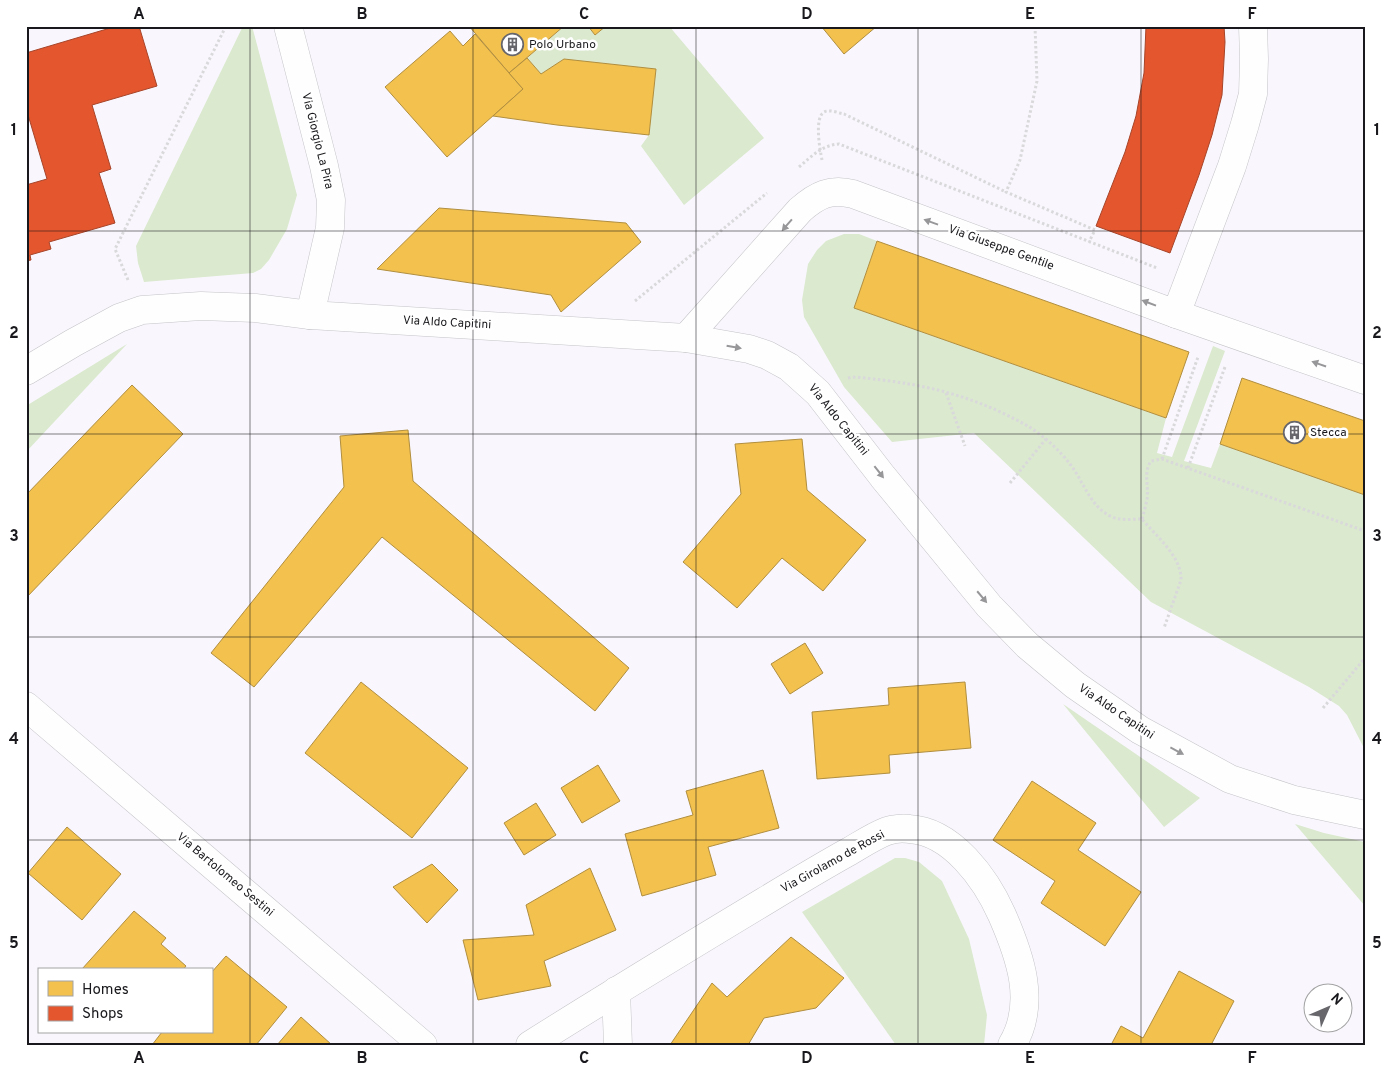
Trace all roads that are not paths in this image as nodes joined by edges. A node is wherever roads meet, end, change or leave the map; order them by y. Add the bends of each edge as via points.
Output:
1 (288, 26) edge
2 (1252, 26) edge
3 (1176, 314) junction
4 (310, 315) junction
5 (686, 338) junction
6 (26, 372) edge
7 (1365, 380) edge
8 (26, 706) edge
9 (1365, 815) edge
10 (616, 991) junction
11 (423, 1045) edge
12 (530, 1045) edge
13 (618, 1045) edge
14 (1012, 1045) edge

1 - 4 street, Via Giorgio La Pira via 331,200 330,228
2 - 3 street via 1253,94 1232,166
3 -> 5 street, Via Giuseppe Gentile via 843,191 824,193 800,210
7 -> 3 street, Via Giuseppe Gentile
4 - 5 street, Via Aldo Capitini
4 - 6 street, Via Aldo Capitini via 201,306 142,310 73,342
5 -> 9 street, Via Aldo Capitini via 749,349 789,366 818,393 990,606 1027,645 1140,730 1230,778 1294,800
8 - 11 street, Via Bartolomeo Sestini
10 - 12 street, Via Girolamo de Rossi
10 - 13 street
10 - 14 street, Via Girolamo de Rossi via 818,868 888,831 909,828 927,832 961,855 974,869 1000,912 1014,942 1024,980 1020,1032

